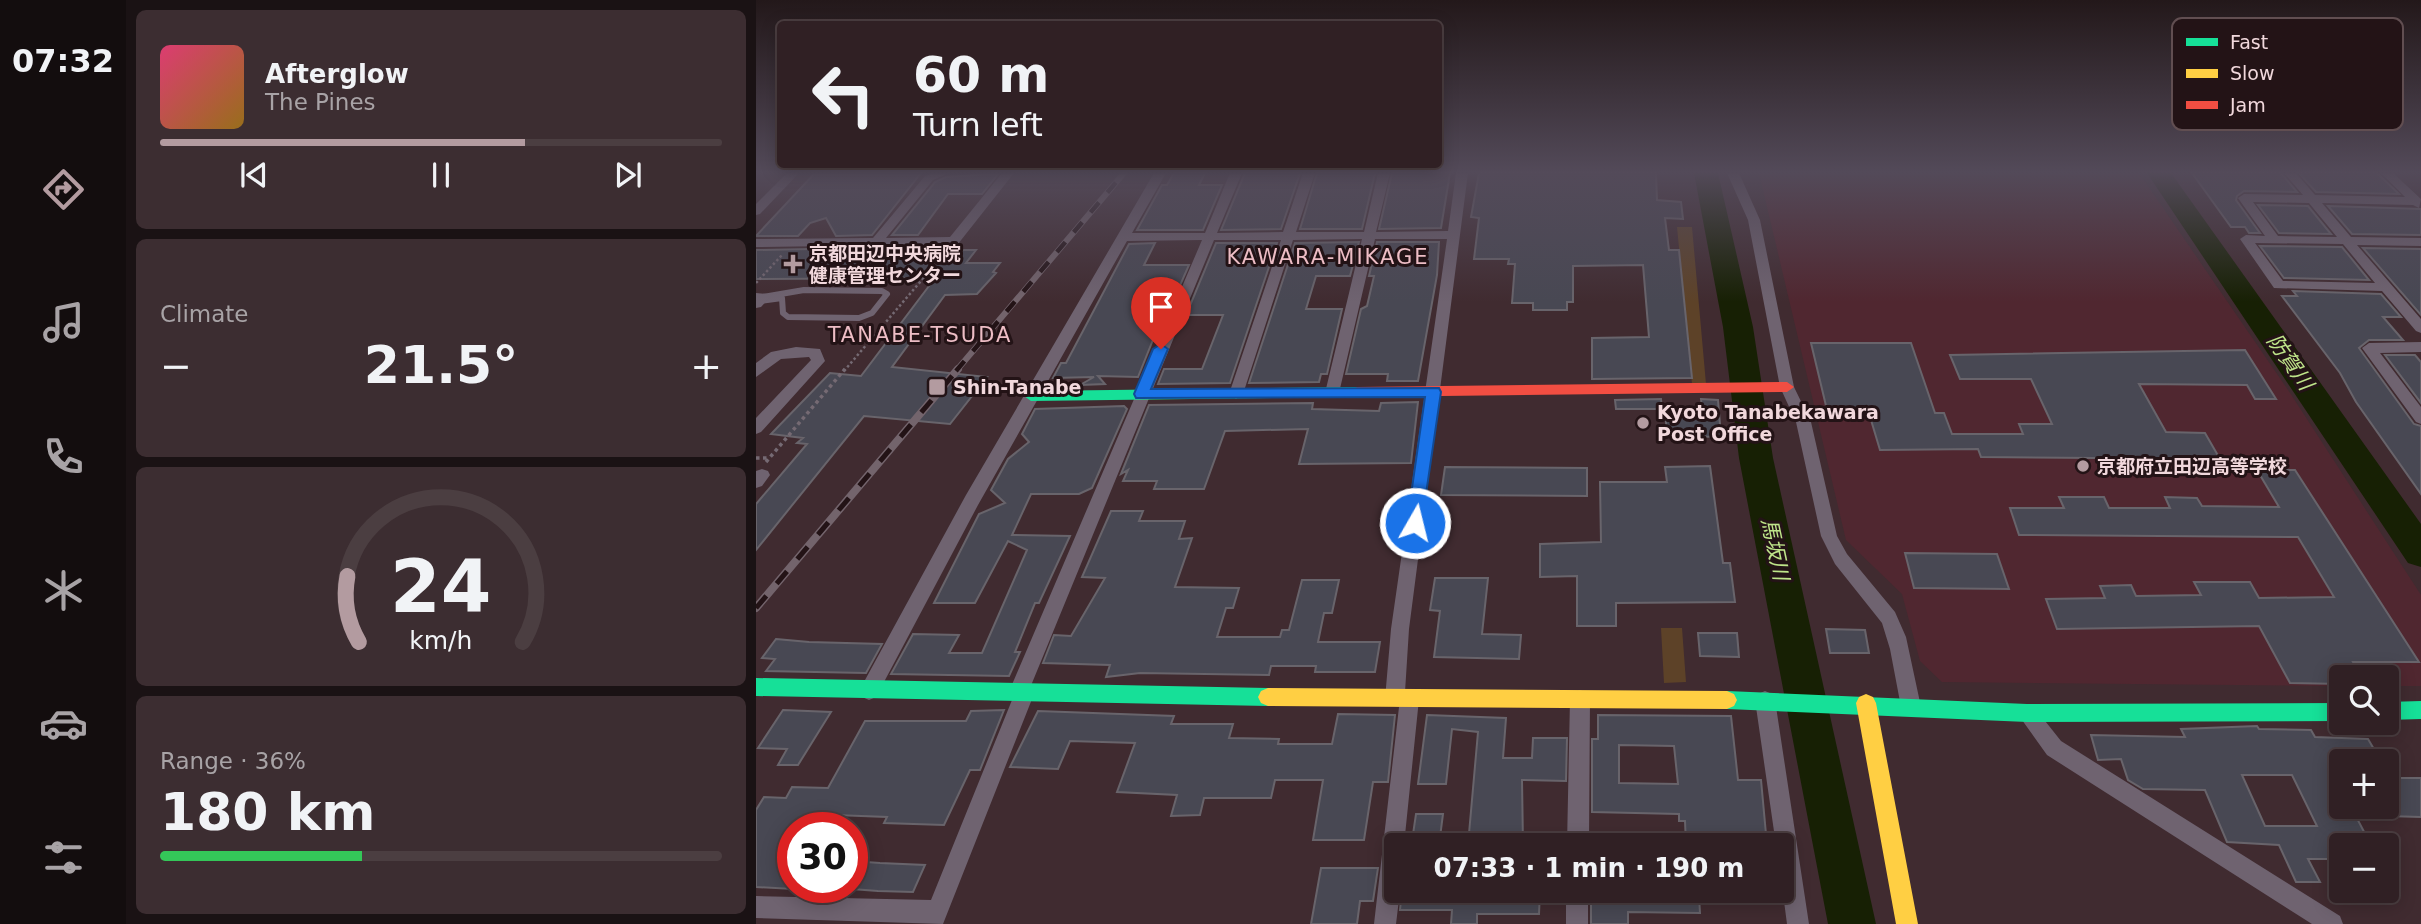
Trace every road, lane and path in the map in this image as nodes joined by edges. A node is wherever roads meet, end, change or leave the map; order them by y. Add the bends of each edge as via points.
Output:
1 (898, 216) edge
2 (974, 216) edge
3 (1136, 216) edge
4 (1218, 216) edge
5 (1295, 216) edge
6 (1374, 216) edge
7 (1456, 216) edge
8 (1752, 216) edge
9 (2257, 216) edge
10 (2327, 216) edge
11 (1454, 235) junction
12 (1209, 236) junction
13 (1288, 236) junction
14 (1369, 236) junction
15 (1124, 237) junction
16 (2274, 239) junction
17 (2346, 239) junction
18 (954, 242) junction
19 (2414, 242) edge
20 (756, 243) edge
21 (793, 243) junction
22 (876, 243) junction
23 (2421, 256) edge
24 (756, 283) edge
25 (2386, 287) junction
26 (758, 300) edge
27 (2421, 328) edge
28 (2421, 347) edge
29 (756, 372) edge
30 (1787, 387) junction
31 (1433, 392) junction
32 (1332, 393) junction
33 (1141, 394) junction
34 (1236, 394) junction
35 (1031, 396) junction
36 (2421, 418) edge
37 (756, 428) edge
38 (756, 458) edge
39 (756, 687) edge
40 (869, 691) junction
41 (1021, 694) junction
42 (1402, 699) junction
43 (1580, 699) junction
44 (1769, 700) junction
45 (1866, 703) junction
46 (1911, 707) junction
47 (2421, 710) edge
48 (2399, 711) edge
49 (2329, 712) edge
50 (2027, 713) junction
51 (1578, 833) edge
52 (1577, 903) edge
53 (756, 907) edge
54 (934, 917) edge
55 (1385, 924) edge
56 (1577, 924) edge
57 (1798, 924) edge
58 (1907, 924) edge
59 (2332, 924) edge

1 - 22 street
2 - 18 street
3 - 15 street
4 - 12 street
5 - 13 street
6 - 14 street
7 - 11 street
8 - 30 street
9 - 16 street
10 - 17 street
11 - 14 street
11 - 31 street
12 - 13 street
12 - 15 street
12 - 33 street
13 - 14 street
13 - 34 street
14 - 32 street
15 - 35 street
16 - 17 street
16 - 25 street via 2246,239 2279,285
17 - 19 street
17 - 25 street
18 - 22 street
18 - 38 path via 827,394 767,458
19 - 23 street
20 - 21 street
21 - 22 street
21 - 24 path
25 - 27 street
26 - 26 lane via 804,290 887,294 872,313 859,318 788,317 783,313 782,298
28 - 36 street via 2370,348
29 - 37 street via 780,352 815,352 818,361
30 - 31 street
30 - 46 street via 1800,406 1829,537 1841,559 1892,621
31 - 32 street
31 - 42 street via 1400,629
32 - 34 street
33 - 34 street
33 - 35 street
33 - 41 street
35 - 40 street
39 - 40 street
40 - 41 street
41 - 42 street
41 - 54 street
42 - 43 street
42 - 55 street
43 - 44 street
43 - 51 street
44 - 45 street
44 - 57 street
45 - 46 street
45 - 58 street
46 - 50 street
47 - 48 street
49 - 50 street
50 - 59 street via 2054,748
52 - 56 street
53 - 54 street

